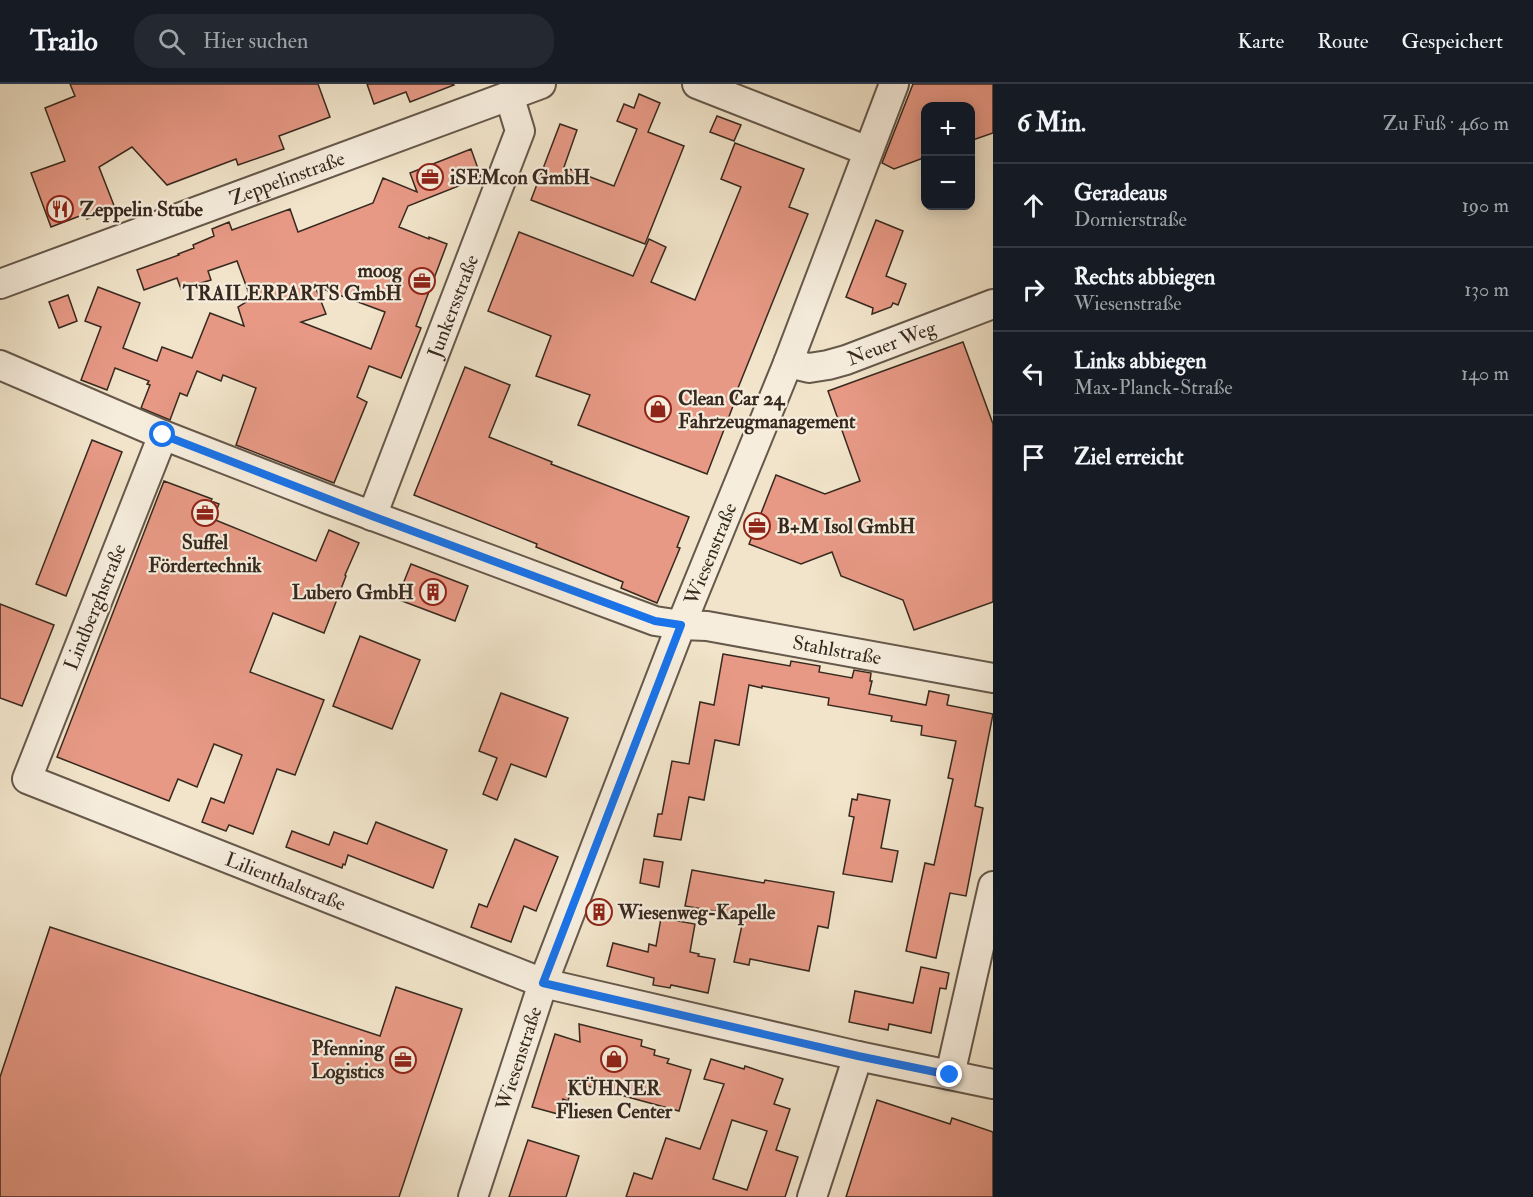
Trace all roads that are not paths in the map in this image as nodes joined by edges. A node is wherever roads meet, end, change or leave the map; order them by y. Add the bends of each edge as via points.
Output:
1 (541, 84) edge
2 (697, 84) edge
3 (894, 84) edge
4 (509, 95) junction
5 (868, 151) junction
6 (0, 284) edge
7 (993, 304) edge
8 (788, 363) junction
9 (0, 365) edge
10 (163, 435) junction
11 (372, 516) junction
12 (681, 625) junction
13 (993, 678) edge
14 (27, 779) joint
15 (993, 886) edge
16 (543, 983) junction
17 (858, 1056) junction
18 (950, 1075) junction
19 (993, 1084) edge
20 (473, 1197) edge
21 (812, 1197) edge

1 - 4 street, Zeppelinstraße
2 - 5 street
3 - 5 street, Wiesenstraße
4 - 6 street, Zeppelinstraße
4 - 11 street, Junkersstraße via 520,131
5 - 8 street, Wiesenstraße
7 - 8 street, Neuer Weg via 837,363 809,368
8 - 12 street, Wiesenstraße
9 - 10 street, Stahlstraße
10 - 11 street, Stahlstraße
10 - 14 street, Lindberghstraße
11 - 12 street, Stahlstraße via 655,621
12 - 13 street, Stahlstraße via 707,626
12 - 16 street, Wiesenstraße
14 - 16 street, Lilienthalstraße
15 - 18 street
16 - 17 street, Lilienthalstraße
16 - 20 street, Wiesenstraße
17 - 18 street, Lilienthalstraße
17 - 21 street
18 - 19 street, Lilienthalstraße

